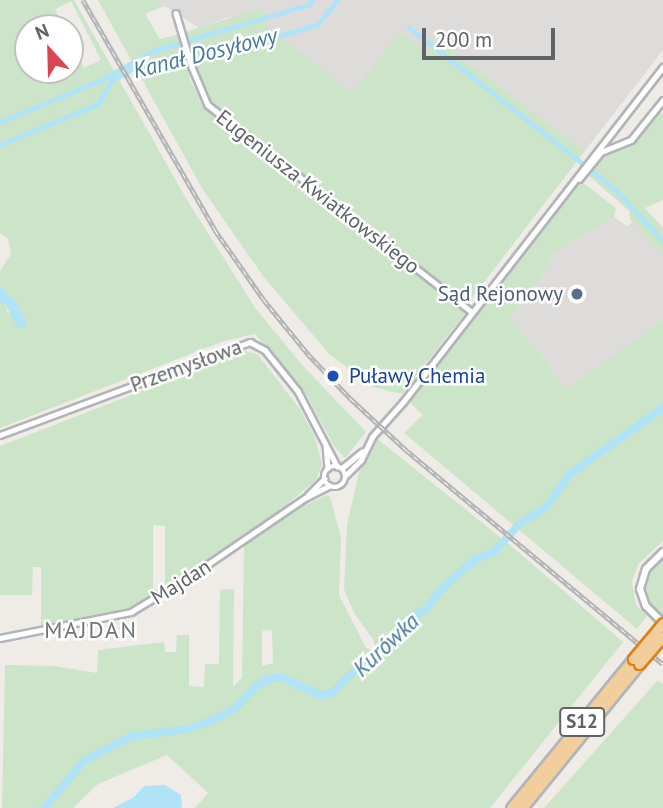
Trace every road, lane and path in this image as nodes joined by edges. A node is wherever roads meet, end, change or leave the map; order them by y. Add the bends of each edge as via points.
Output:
1 (176, 13) dead end
2 (663, 68) edge
3 (663, 100) edge
4 (608, 138) junction
5 (613, 148) junction
6 (591, 161) junction
7 (472, 312) junction
8 (0, 435) edge
9 (326, 444) junction
10 (363, 451) junction
11 (339, 467) junction
12 (328, 469) junction
13 (346, 475) junction
14 (324, 478) junction
15 (329, 486) junction
16 (305, 498) junction
17 (663, 552) edge
18 (663, 623) edge
19 (663, 636) edge
20 (0, 638) edge
21 (636, 662) junction
22 (522, 804) edge
23 (511, 808) edge

1 - 7 street, Eugeniusza Kwiatkowskiego via 202,96 216,112
2 - 4 street
3 - 5 street via 631,140
4 - 5 street
4 - 6 street
5 - 6 street
6 - 7 street
7 - 10 street
8 - 9 street, Przemysłowa via 250,342 265,350 298,391
9 - 11 street, Przemysłowa
9 - 12 street, Przemysłowa
10 - 11 street via 349,465
10 - 13 street via 361,460
11 - 12 street
11 - 13 street
12 - 14 street
13 - 15 street via 342,485
14 - 15 street
14 - 16 street, Majdan
15 - 16 street, Majdan
16 - 20 street, Majdan via 131,612
17 - 18 street via 646,569 640,589 646,606
18 - 21 highway, S12, bridge
19 - 21 highway, S12, bridge
21 - 22 highway, S12
22 - 23 highway, S12

